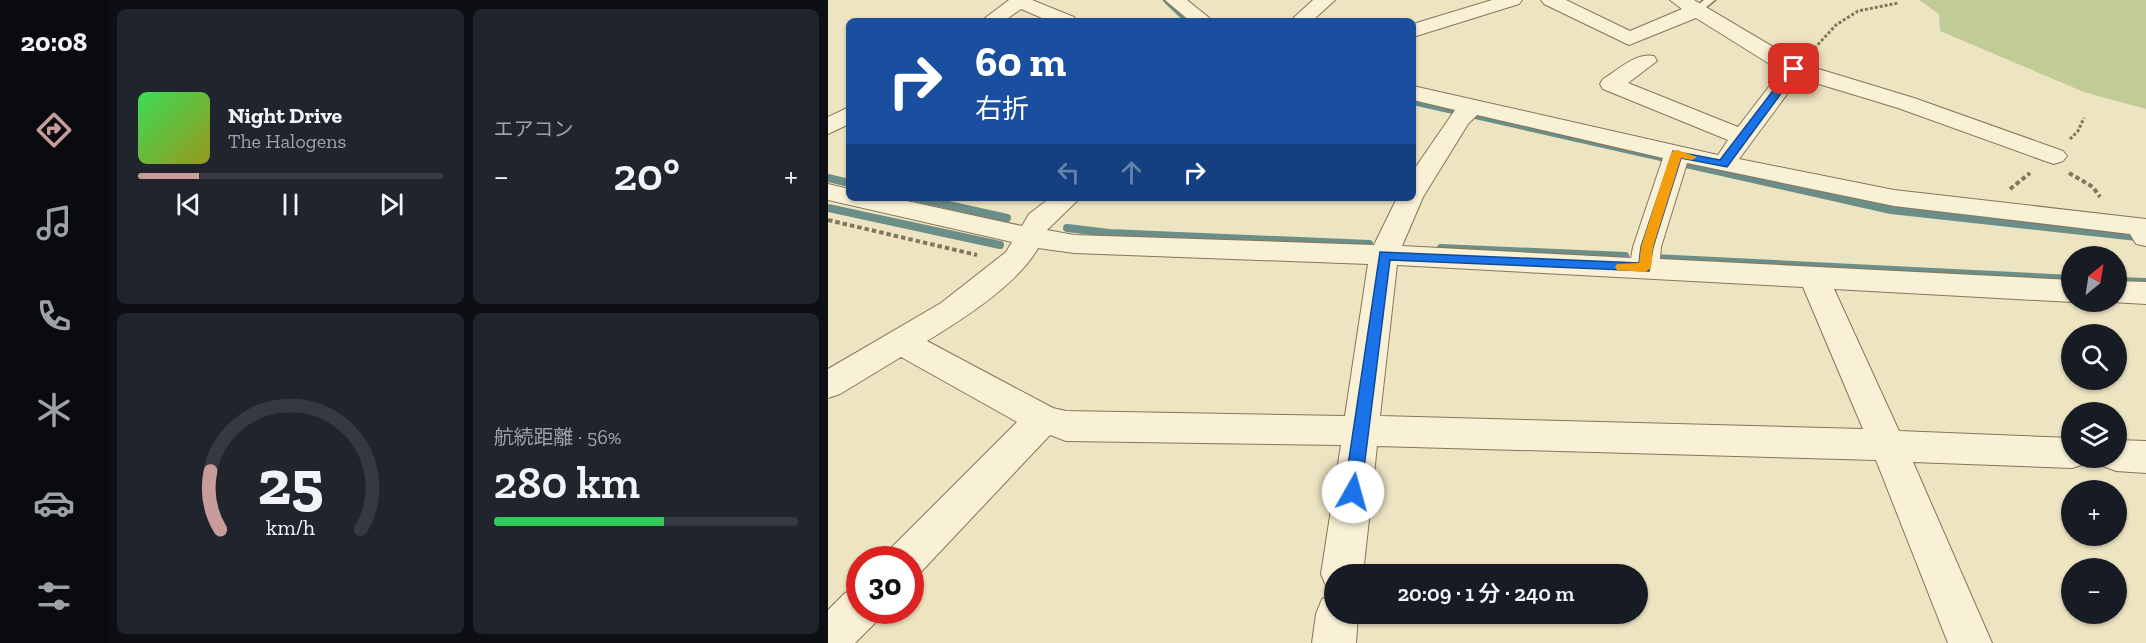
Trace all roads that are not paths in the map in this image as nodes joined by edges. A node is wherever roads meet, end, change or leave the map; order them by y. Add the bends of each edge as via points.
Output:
1 (1175, 0) edge
2 (1325, 0) edge
3 (1512, 0) edge
4 (1551, 0) edge
5 (1021, 1) edge
6 (1696, 3) edge
7 (996, 18) edge
8 (1060, 18) edge
9 (1199, 18) edge
10 (1304, 18) edge
11 (1416, 30) edge
12 (1646, 61) dead end
13 (1794, 69) junction
14 (1416, 94) edge
15 (1466, 112) junction
16 (846, 116) edge
17 (828, 127) edge
18 (1741, 137) junction
19 (1675, 160) junction
20 (2059, 163) road end
21 (1723, 164) junction
22 (1416, 187) edge
23 (828, 192) edge
24 (846, 196) edge
25 (864, 201) edge
26 (1063, 201) edge
27 (1409, 201) edge
28 (2138, 229) edge
29 (1024, 248) junction
30 (1384, 255) junction
31 (1645, 268) junction
32 (1814, 279) junction
33 (2061, 290) edge
34 (2127, 292) edge
35 (2146, 293) edge
36 (901, 342) junction
37 (828, 386) edge
38 (1042, 419) junction
39 (1360, 430) junction
40 (1888, 445) junction
41 (2061, 453) edge
42 (2127, 456) edge
43 (2146, 457) edge
44 (920, 546) edge
45 (1343, 564) edge
46 (846, 622) edge
47 (1336, 624) edge
48 (828, 640) edge
49 (1334, 643) edge
50 (1970, 643) edge

1 - 9 street
2 - 10 street
3 - 11 street
4 - 6 street via 1629,39
5 - 7 street
5 - 8 street
6 - 13 street
12 - 18 street via 1611,84
13 - 18 street
13 - 20 street via 1896,100
14 - 15 street
15 - 19 street
15 - 22 street
16 - 17 street
18 - 21 street
19 - 21 street
19 - 31 street via 1647,247
21 - 28 street via 1894,198
23 - 24 street
25 - 29 street
26 - 29 street via 1039,220
27 - 30 street
29 - 30 street via 1074,244
29 - 36 street via 952,311
30 - 31 street
30 - 39 street
31 - 32 street
32 - 33 street
32 - 40 street
34 - 35 street
36 - 37 street
36 - 38 street
38 - 39 street via 1066,426
38 - 44 street
39 - 40 street
39 - 45 street
40 - 41 street
40 - 50 street
42 - 43 street
46 - 48 street
47 - 49 street

